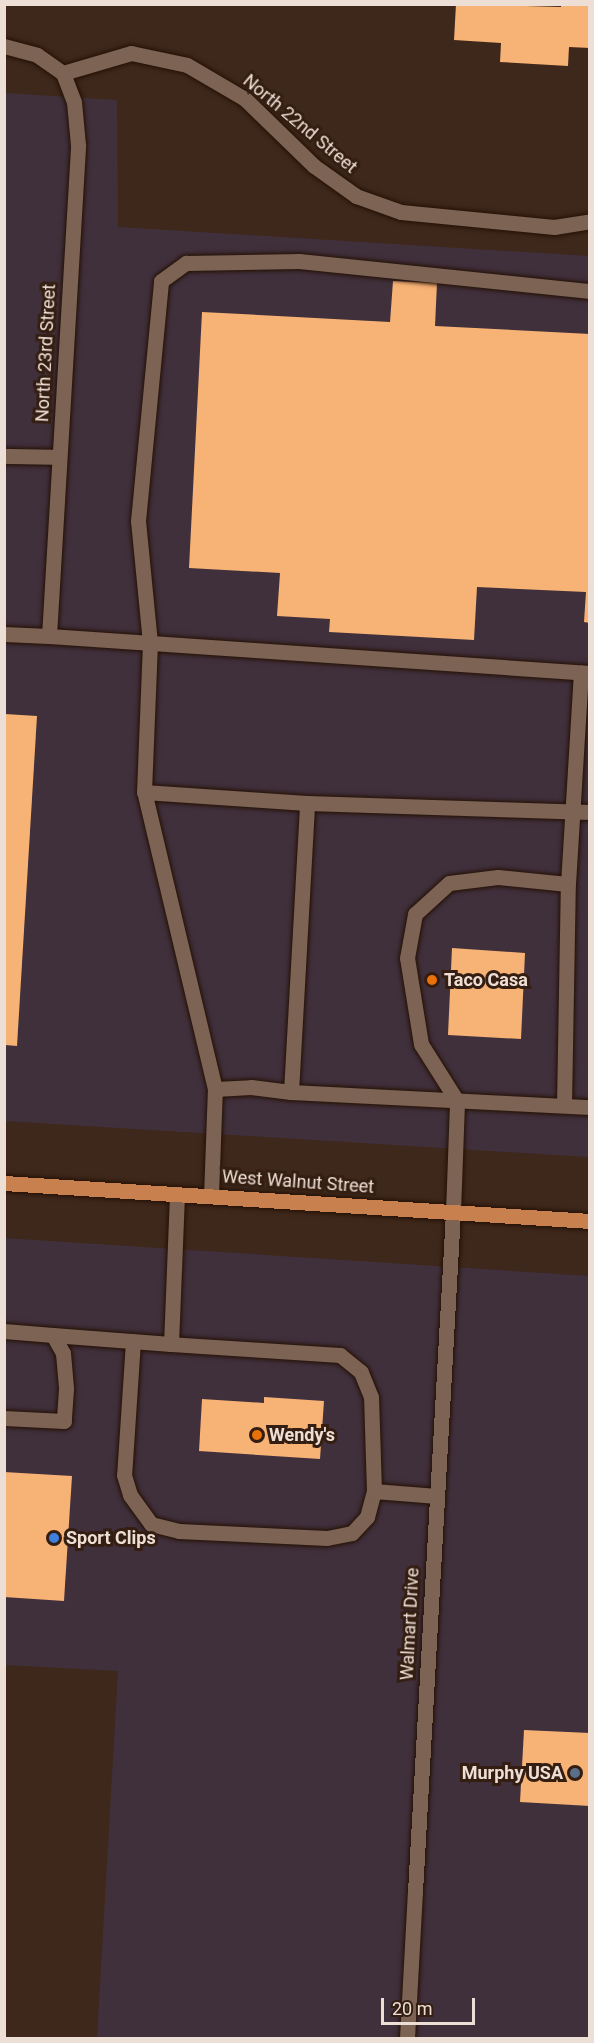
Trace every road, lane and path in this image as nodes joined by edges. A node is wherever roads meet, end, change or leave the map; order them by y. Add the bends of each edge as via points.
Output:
1 (4, 46) edge
2 (63, 73) junction
3 (590, 221) edge
4 (590, 291) edge
5 (4, 456) edge
6 (59, 457) junction
7 (4, 634) edge
8 (49, 636) junction
9 (150, 643) junction
10 (585, 673) edge
11 (144, 792) junction
12 (307, 803) junction
13 (573, 811) junction
14 (590, 812) edge
15 (568, 884) junction
16 (215, 1089) junction
17 (291, 1092) junction
18 (457, 1101) junction
19 (564, 1106) junction
20 (590, 1107) edge
21 (4, 1183) edge
22 (177, 1194) junction
23 (211, 1196) junction
24 (453, 1212) junction
25 (590, 1221) edge
26 (4, 1332) edge
27 (52, 1335) junction
28 (133, 1341) junction
29 (171, 1344) junction
30 (4, 1418) edge
31 (374, 1491) junction
32 (437, 1496) junction
33 (407, 2038) edge

1 - 2 street via 37,55
2 - 3 street, North 22nd Street via 131,53 187,65 245,99 314,166 356,196 401,213 554,227
2 - 6 street, North 23rd Street via 74,102 78,145
4 - 9 street via 299,261 186,263 161,281 138,521
5 - 6 street
6 - 8 street, North 23rd Street
7 - 8 street
8 - 9 street
9 - 10 street
9 - 11 street
10 - 13 street
11 - 12 street
11 - 16 street
12 - 13 street
12 - 17 street
13 - 14 street
13 - 15 street
15 - 18 street via 498,877 449,883 415,914 407,958 421,1044
15 - 19 street
16 - 17 street via 251,1087
16 - 23 street
17 - 18 street
18 - 19 street
18 - 24 street, Walmart Drive
19 - 20 street
21 - 22 main road, West Walnut Street
22 - 23 main road, West Walnut Street
22 - 29 street
23 - 24 main road, West Walnut Street
24 - 25 main road, West Walnut Street
24 - 32 street, Walmart Drive
26 - 27 street
27 - 28 street
27 - 30 street via 63,1353 64,1421
28 - 29 street
28 - 31 street via 124,1474 130,1495 151,1524 199,1533 327,1538 352,1533 367,1517
29 - 31 street via 340,1355 361,1372 371,1397
31 - 32 street
32 - 33 street, Walmart Drive

